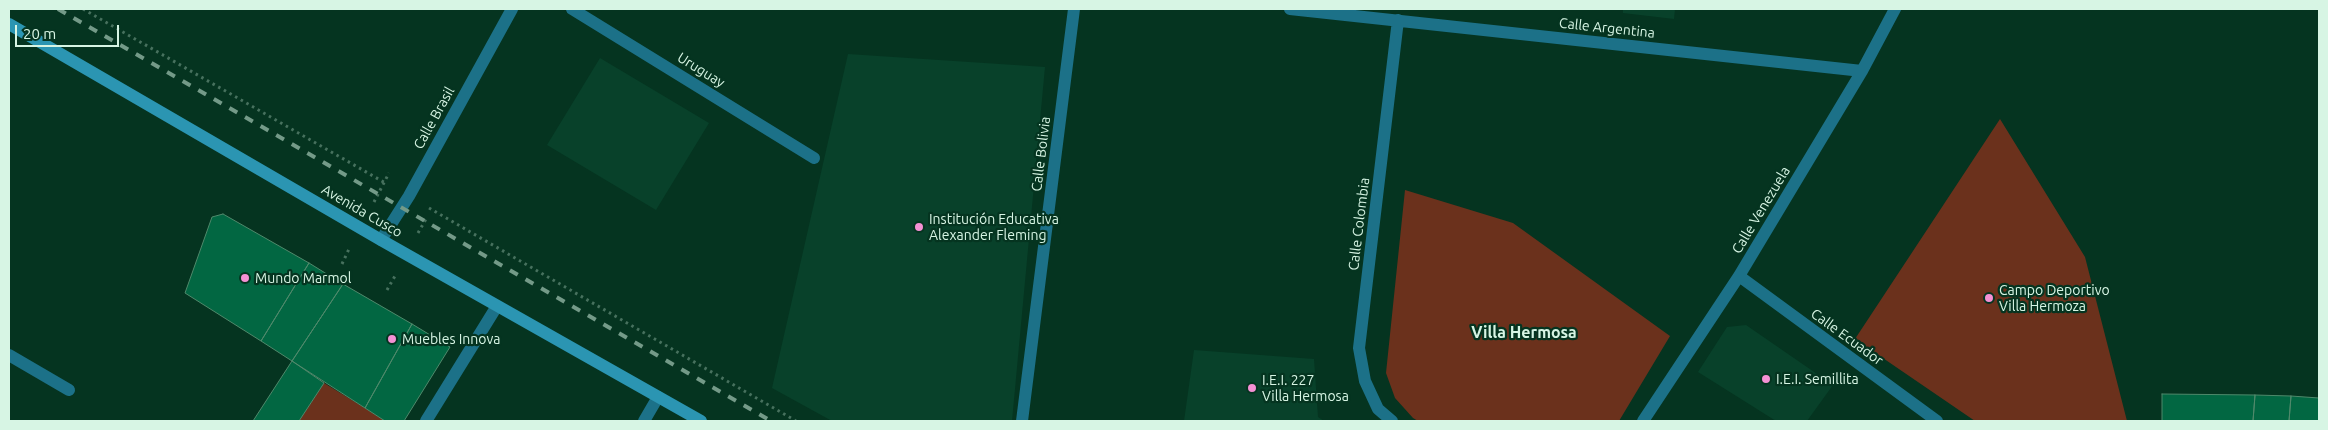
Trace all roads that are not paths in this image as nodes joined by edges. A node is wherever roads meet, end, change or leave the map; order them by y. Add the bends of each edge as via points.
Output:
1 (512, 9) edge
2 (572, 9) edge
3 (1074, 9) edge
4 (1290, 9) edge
5 (1895, 9) edge
6 (1398, 20) junction
7 (9, 24) edge
8 (1862, 71) junction
9 (814, 158) dead end
10 (381, 240) junction
11 (1739, 276) junction
12 (497, 306) junction
13 (9, 355) edge
14 (69, 390) dead end
15 (658, 397) junction
16 (426, 421) edge
17 (644, 421) edge
18 (701, 421) edge
19 (1022, 421) edge
20 (1392, 421) edge
21 (1643, 421) edge
22 (1937, 421) edge

1 - 10 street, Calle Brasil
2 - 9 street, Uruguay
3 - 19 street, Calle Bolivia
4 - 6 street, Calle Argentina
5 - 8 street, Calle Venezuela
6 - 8 street, Calle Argentina
6 - 20 street, Calle Colombia via 1359,348 1365,381 1378,409
7 - 10 main road, Avenida Cusco
8 - 11 street, Calle Venezuela
10 - 12 main road, Avenida Cusco
11 - 21 street, Calle Venezuela
11 - 22 street, Calle Ecuador
12 - 15 main road, Avenida Cusco
12 - 16 street
13 - 14 street
15 - 17 street
15 - 18 main road, Avenida Cusco

